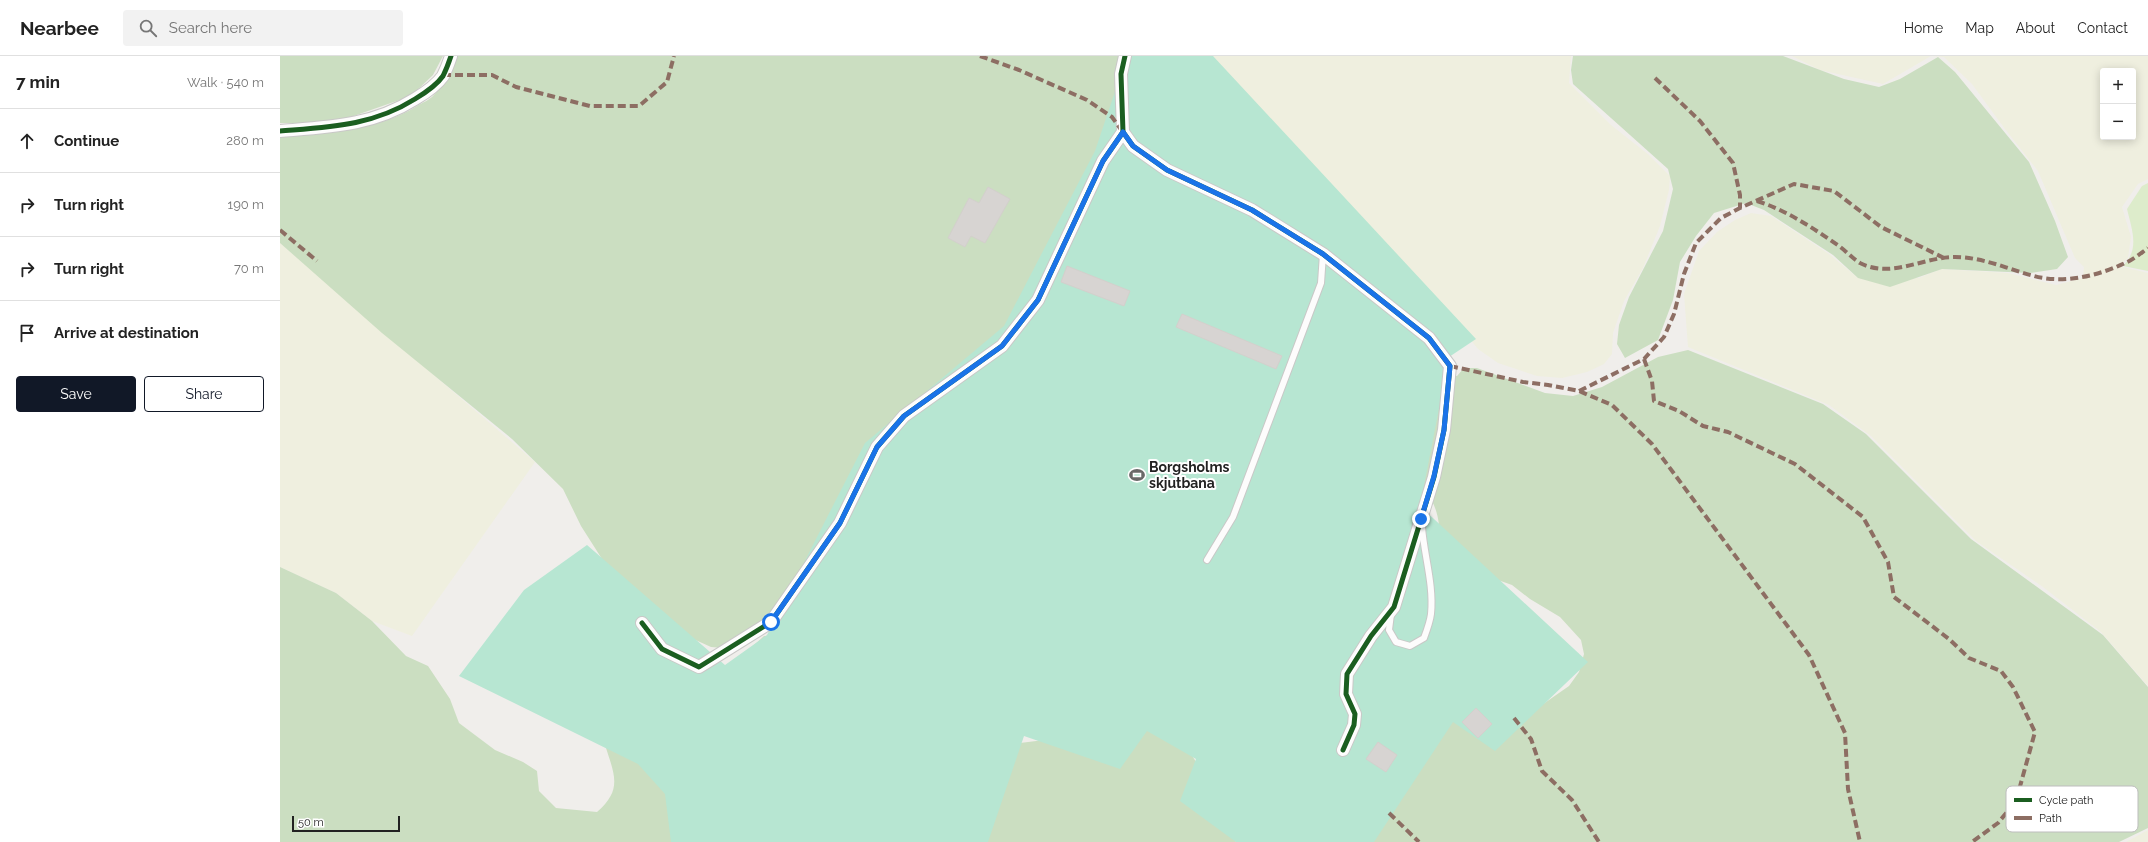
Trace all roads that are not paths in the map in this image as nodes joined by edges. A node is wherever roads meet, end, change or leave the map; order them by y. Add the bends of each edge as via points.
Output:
1 (451, 56) edge
2 (1125, 56) edge
3 (280, 131) edge
4 (1123, 132) junction
5 (1323, 254) junction
6 (1421, 519) junction
7 (1207, 560) dead end
8 (1391, 610) junction
9 (642, 623) dead end
10 (1343, 750) dead end

1 - 3 street via 443,75 429,90 407,104 382,115 361,123
2 - 4 street via 1121,74
4 - 5 street via 1133,146 1167,170 1252,210
4 - 9 street via 1103,161 1038,300 1002,346 904,416 877,447 840,523 771,622 699,666 662,650
5 - 6 street via 1429,338 1450,366 1444,430
5 - 7 lane via 1321,283 1233,517
6 - 8 street
6 - 8 lane via 1424,555 1431,588 1431,615 1424,638 1410,646 1396,642 1389,630
8 - 10 street via 1347,674 1346,694 1355,714 1354,725

